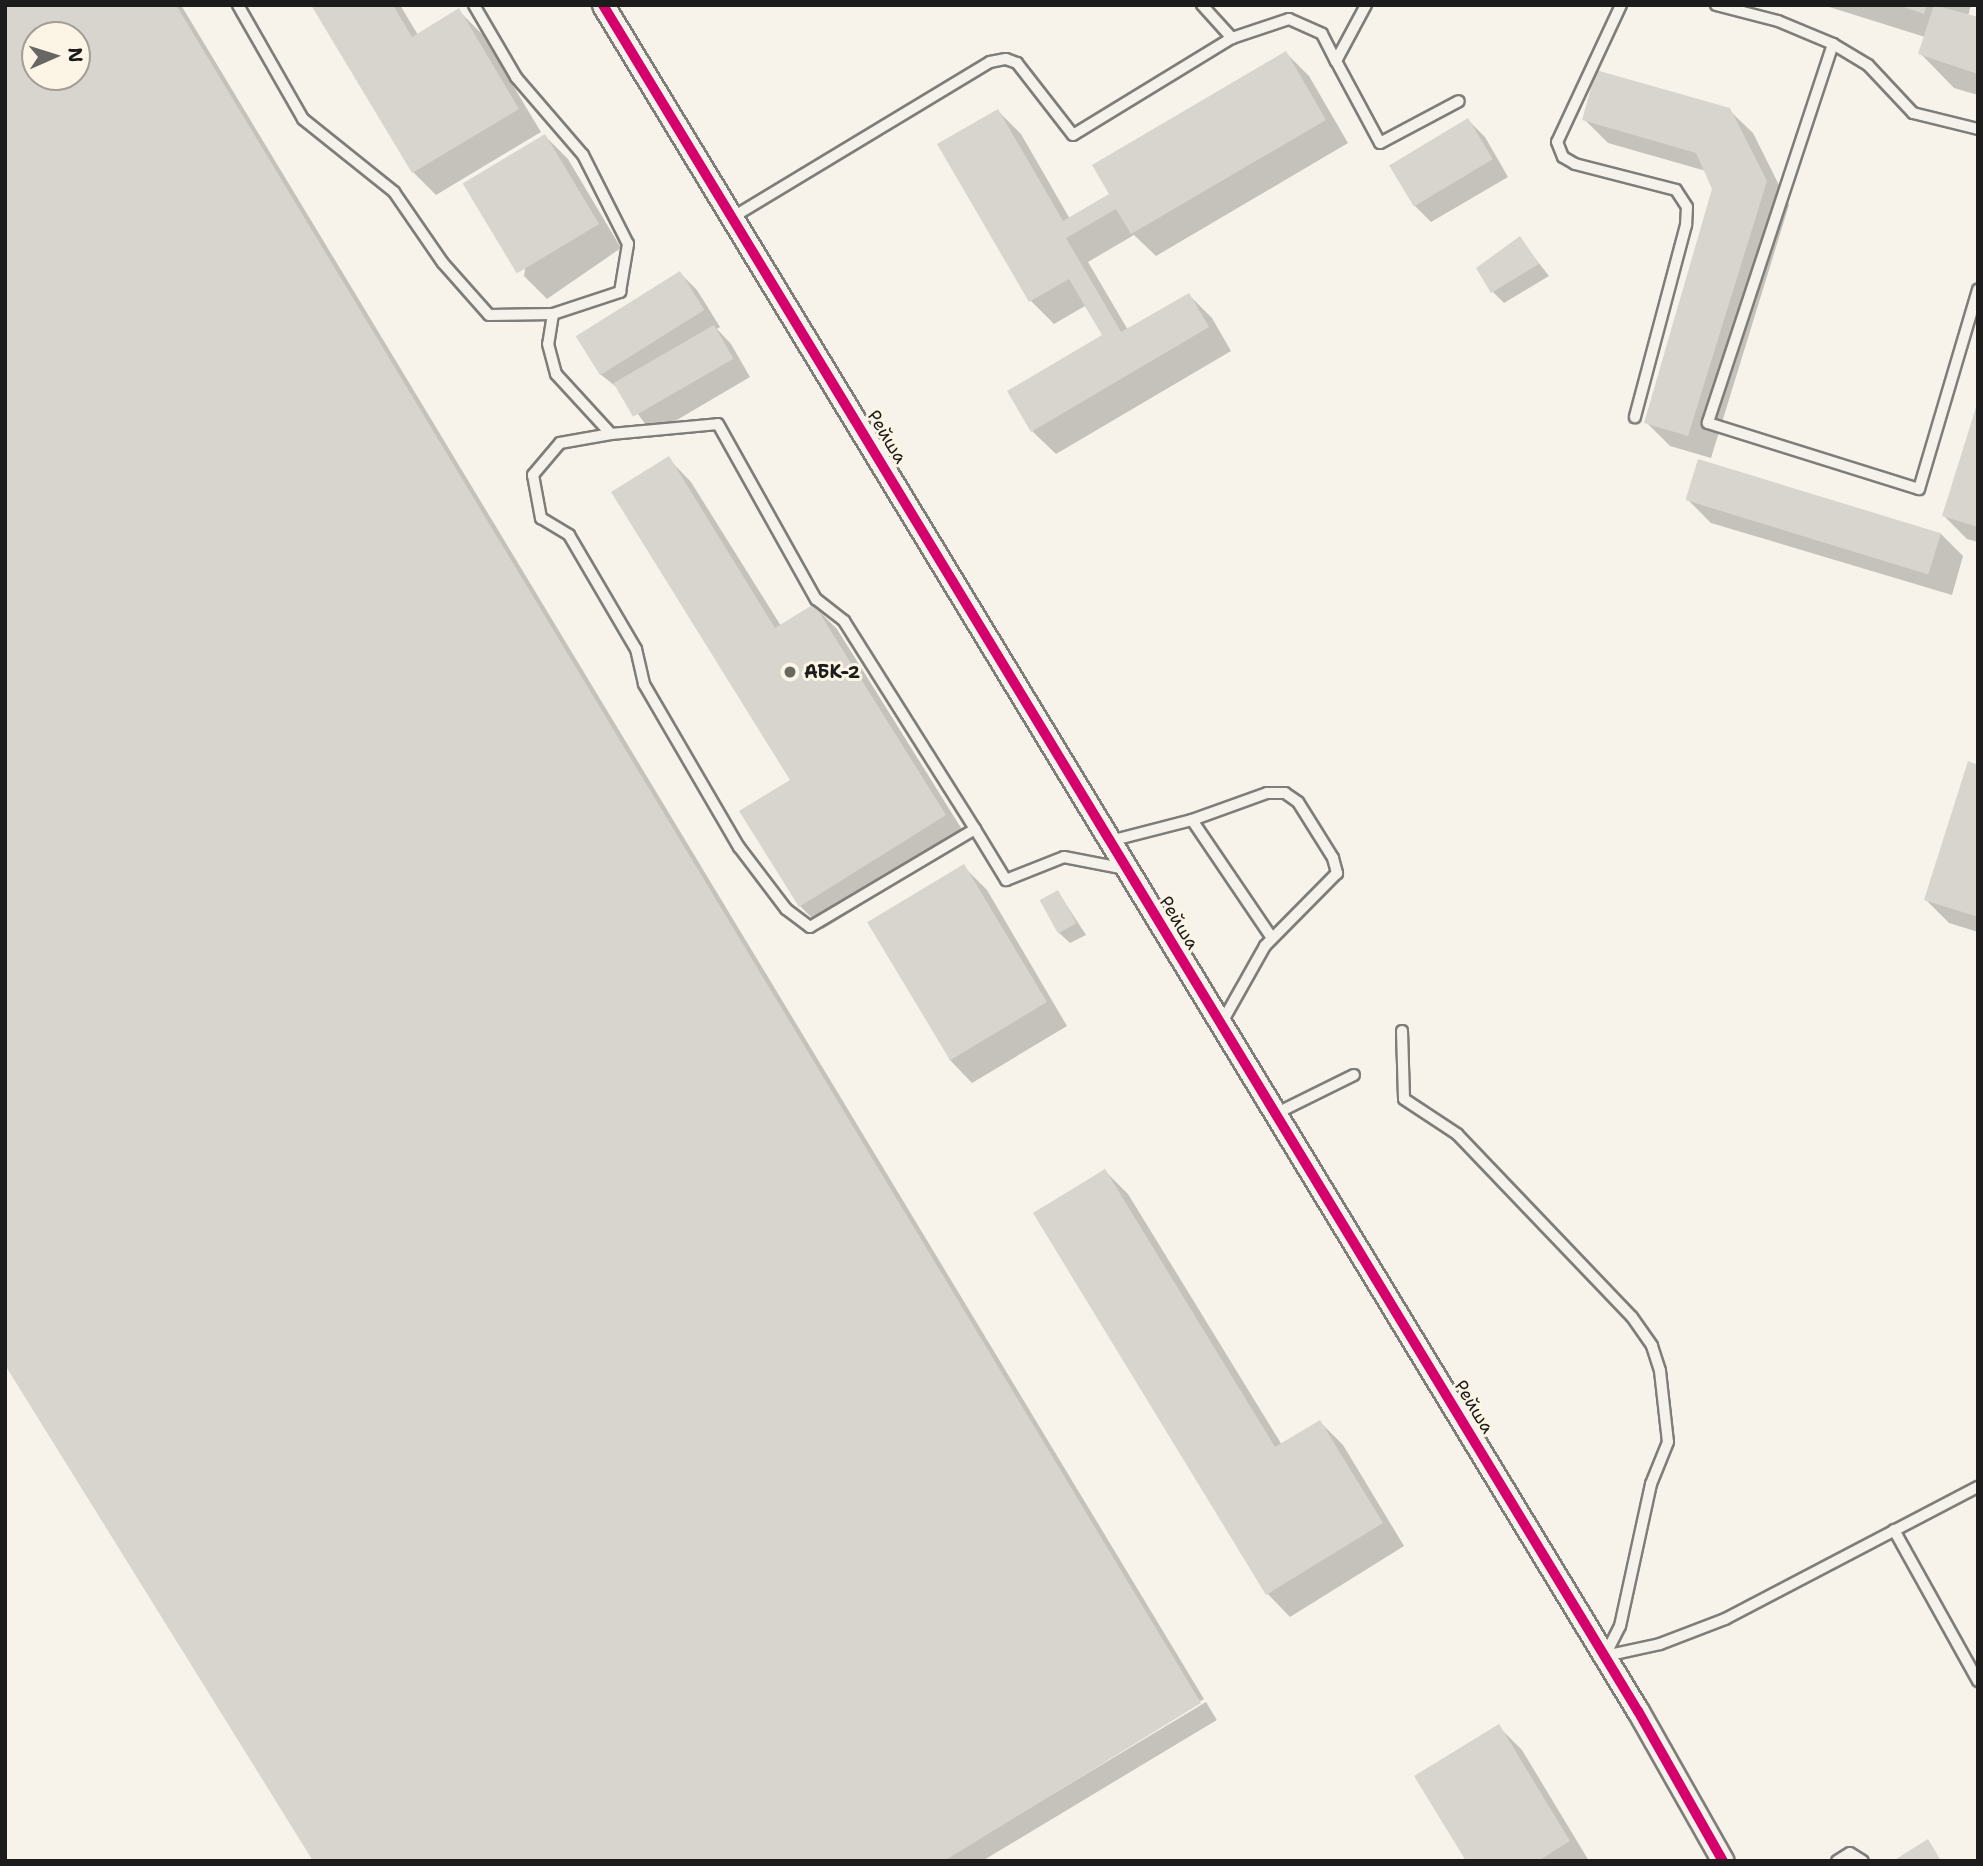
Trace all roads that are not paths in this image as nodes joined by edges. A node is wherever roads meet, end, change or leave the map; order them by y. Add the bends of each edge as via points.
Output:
1 (238, 5) edge
2 (474, 5) edge
3 (603, 5) edge
4 (1202, 5) edge
5 (1366, 5) edge
6 (1621, 5) edge
7 (1716, 5) edge
8 (1232, 38) junction
9 (1833, 44) junction
10 (1336, 61) junction
11 (1459, 101) dead end
12 (1978, 129) edge
13 (733, 217) junction
14 (1978, 290) edge
15 (553, 314) junction
16 (1635, 417) dead end
17 (611, 434) junction
18 (1192, 820) junction
19 (975, 829) junction
20 (1110, 841) junction
21 (1126, 869) junction
22 (1272, 938) junction
23 (1221, 1024) junction
24 (1402, 1031) dead end
25 (1354, 1075) dead end
26 (1275, 1114) junction
27 (1978, 1487) edge
28 (1894, 1530) junction
29 (1605, 1656) junction
30 (1978, 1681) edge
31 (1723, 1861) edge
32 (1837, 1861) edge
33 (1863, 1861) edge

1 - 15 lane via 303,120 394,192 443,263 489,315
2 - 15 lane via 516,77 583,155 628,244 620,292
3 - 13 street, Рейша
4 - 8 lane
5 - 10 lane
6 - 16 lane via 1557,142 1563,157 1575,164 1676,190 1686,207 1686,225
7 - 9 lane via 1777,21
8 - 10 lane via 1289,19 1322,34
8 - 13 lane via 1073,135 1017,63 1006,59 990,62
9 - 12 lane via 1868,65 1913,113
9 - 14 lane via 1708,423 1919,489
10 - 11 lane via 1380,143
13 - 20 street, Рейша
15 - 17 lane via 548,344 556,374
17 - 19 lane via 718,424 816,599 844,621
17 - 19 lane via 560,443 533,475 541,518 569,535 636,649 644,684 739,847 786,909 810,927
18 - 20 lane
18 - 22 lane
18 - 22 lane via 1267,793 1285,793 1298,802 1334,858 1337,873
19 - 21 lane via 1006,880 1064,857
20 - 21 street, Рейша
21 - 23 street, Рейша
22 - 23 lane via 1250,967
23 - 26 street, Рейша
24 - 29 lane via 1404,1099 1457,1133 1632,1317 1652,1346 1668,1442 1651,1485 1620,1626
25 - 26 lane
26 - 29 street, Рейша
27 - 28 lane
28 - 29 lane via 1725,1619 1660,1644
28 - 30 lane
29 - 31 street, Рейша
32 - 33 lane via 1850,1853

